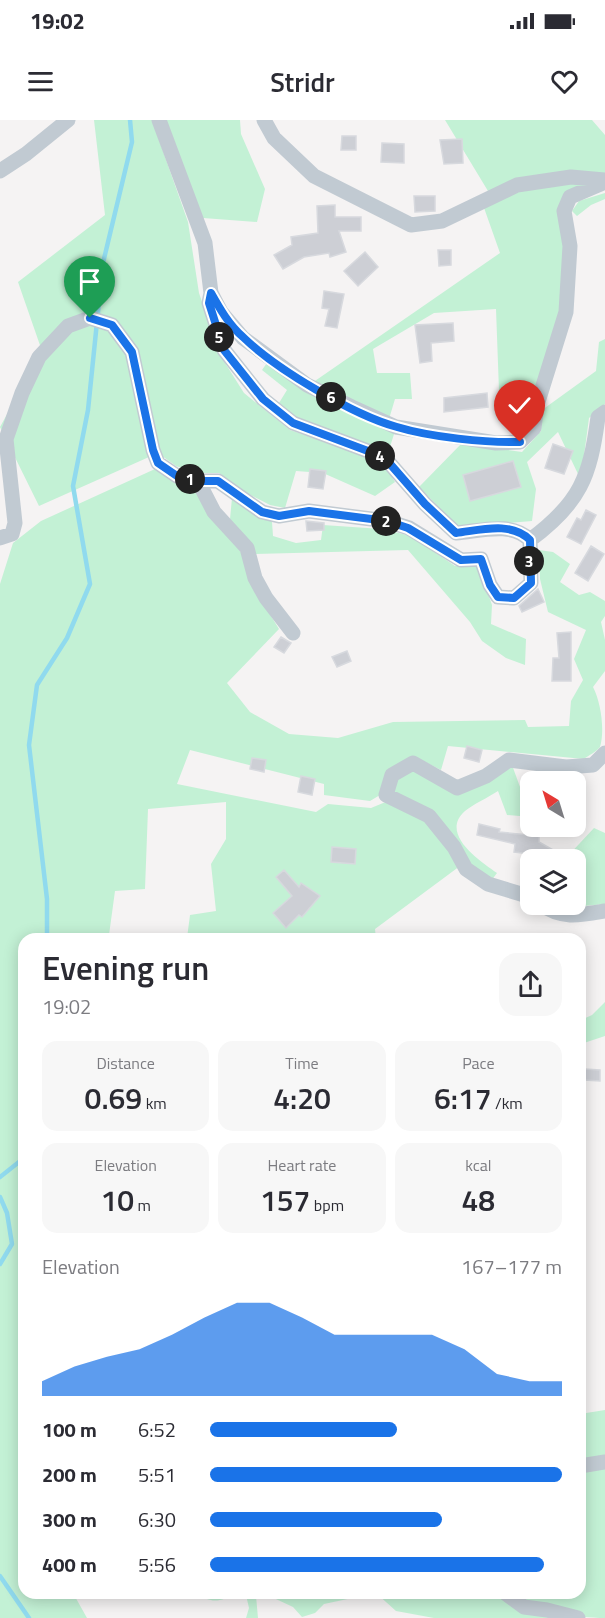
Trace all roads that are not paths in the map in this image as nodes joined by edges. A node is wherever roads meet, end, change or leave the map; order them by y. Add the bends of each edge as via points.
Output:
1 (68, 120) edge
2 (159, 120) edge
3 (264, 120) edge
4 (0, 171) edge
5 (605, 181) edge
6 (211, 293) junction
7 (605, 412) edge
8 (198, 481) junction
9 (0, 538) edge
10 (530, 540) junction
11 (293, 633) dead end
12 (605, 753) edge
13 (520, 894) edge
14 (605, 911) edge
15 (565, 915) edge
16 (585, 915) edge
17 (586, 915) edge
18 (605, 1462) edge
19 (586, 1465) edge
20 (513, 1599) edge
21 (578, 1618) edge

1 - 4 street
2 - 6 street via 205,243
3 - 5 street via 274,138 314,177 411,225 442,220 517,185 571,177
5 - 6 street via 570,197 564,211 570,246 566,312 537,405 534,428 520,442 396,427 352,407 307,385 243,338
6 - 10 street via 209,303 224,350 263,399 293,423 384,457 456,533 500,528 521,530
7 - 10 street via 598,417 590,467 580,493
8 - 9 street via 177,476 158,463 132,352 112,325 90,318 68,326 39,357 22,393 6,439 15,523 12,534
8 - 10 street via 218,481 262,512 279,516 309,511 387,521 408,528 455,558 481,559 498,597 514,598 531,583
8 - 11 street via 214,512 247,548 255,579
12 - 13 street via 592,765 509,759 486,776 457,788 412,763 392,776 386,795 429,816 466,869 488,884
14 - 17 street
15 - 16 street
18 - 19 street
20 - 21 street via 524,1607

